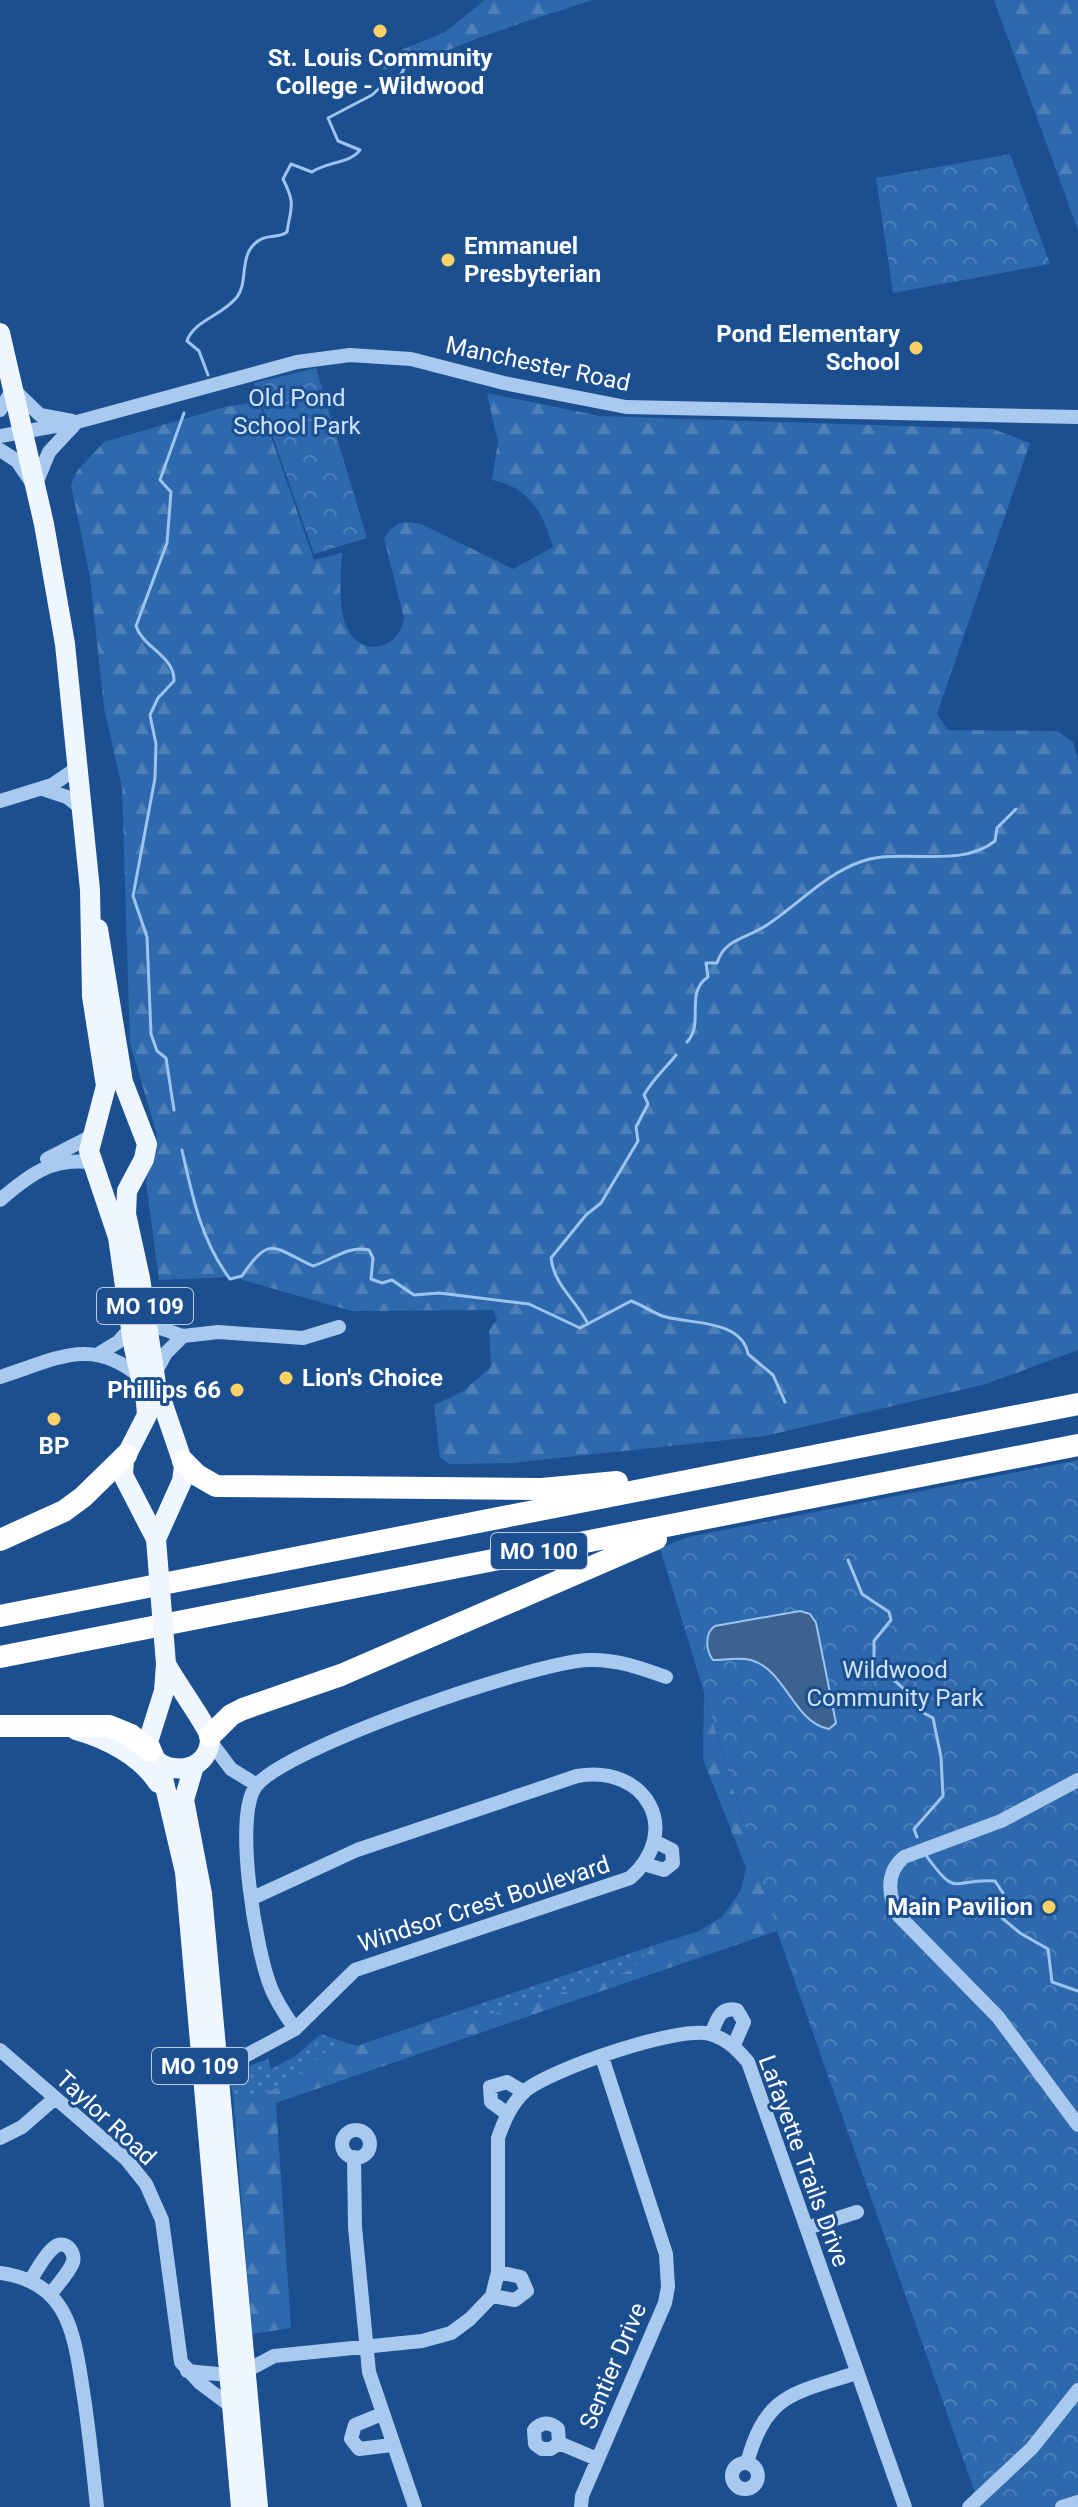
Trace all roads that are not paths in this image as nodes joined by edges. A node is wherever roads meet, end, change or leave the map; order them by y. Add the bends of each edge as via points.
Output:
1 (0, 333) edge
2 (13, 389) junction
3 (0, 410) edge
4 (1078, 417) edge
5 (77, 422) junction
6 (24, 433) junction
7 (0, 436) edge
8 (0, 450) edge
9 (35, 486) junction
10 (77, 768) junction
11 (43, 789) junction
12 (0, 801) edge
13 (81, 808) junction
14 (90, 890) junction
15 (139, 1127) junction
16 (91, 1135) junction
17 (142, 1163) junction
18 (94, 1164) junction
19 (0, 1188) edge
20 (0, 1200) edge
21 (145, 1306) junction
22 (339, 1327) dead end
23 (131, 1328) junction
24 (183, 1336) junction
25 (100, 1353) junction
26 (147, 1376) junction
27 (0, 1377) edge
28 (1078, 1404) edge
29 (1078, 1445) edge
30 (129, 1451) junction
31 (181, 1456) junction
32 (694, 1479) junction
33 (127, 1485) junction
34 (179, 1486) junction
35 (726, 1514) junction
36 (156, 1539) junction
37 (0, 1540) edge
38 (0, 1616) edge
39 (0, 1657) edge
40 (166, 1664) junction
41 (666, 1677) dead end
42 (193, 1711) junction
43 (156, 1718) junction
44 (0, 1726) edge
45 (68, 1728) junction
46 (210, 1738) junction
47 (153, 1756) junction
48 (196, 1764) junction
49 (231, 1769) junction
50 (1078, 1780) edge
51 (257, 1785) junction
52 (168, 1800) junction
53 (654, 1841) junction
54 (644, 1864) junction
55 (253, 1898) junction
56 (295, 2029) junction
57 (711, 2034) junction
58 (216, 2040) junction
59 (734, 2045) junction
60 (0, 2050) edge
61 (251, 2053) junction
62 (602, 2057) junction
63 (219, 2075) junction
64 (524, 2092) junction
65 (54, 2099) junction
66 (508, 2114) junction
67 (1078, 2125) edge
68 (0, 2138) edge
69 (354, 2157) dead end
70 (857, 2212) dead end
71 (807, 2228) junction
72 (498, 2272) junction
73 (0, 2273) edge
74 (30, 2281) junction
75 (50, 2295) junction
76 (492, 2296) junction
77 (243, 2344) junction
78 (366, 2348) junction
79 (274, 2356) junction
80 (187, 2371) junction
81 (237, 2373) junction
82 (856, 2373) junction
83 (1078, 2390) edge
84 (240, 2402) junction
85 (382, 2414) junction
86 (559, 2443) dead end
87 (392, 2445) junction
88 (597, 2459) junction
89 (747, 2463) dead end
90 (1078, 2502) edge
91 (97, 2507) edge
92 (241, 2507) edge
93 (258, 2507) edge
94 (415, 2507) edge
95 (581, 2507) edge
96 (905, 2507) edge
97 (969, 2507) edge
98 (1062, 2507) edge

1 - 2 main road, MO 109
2 - 3 street
2 - 5 street via 40,415
2 - 6 main road, MO 109
4 - 5 street, Manchester Road via 626,407 372,354 322,356
5 - 6 street, Manchester Road
5 - 9 street via 49,452
6 - 7 street, Manchester Road
6 - 9 main road, MO 109
8 - 9 street via 17,461
9 - 10 main road, MO 109 via 58,598
10 - 11 street
10 - 13 main road, MO 109
11 - 12 street
11 - 13 street
13 - 14 main road, MO 109
14 - 15 main road, MO 109 via 118,1061
14 - 16 main road, MO 109 via 92,996 106,1086
15 - 16 main road via 117,1118 103,1122
15 - 17 main road, MO 109 via 147,1144
16 - 18 main road, MO 109
16 - 19 street
17 - 18 main road via 121,1175
17 - 21 main road, MO 109 via 125,1202
18 - 20 street via 53,1163
18 - 23 main road, MO 109 via 118,1237
21 - 24 street via 160,1328
21 - 26 main road, MO 109
22 - 24 street via 303,1338 218,1332
23 - 25 street
23 - 26 main road, MO 109
24 - 26 street
25 - 26 street
25 - 27 street via 60,1358
26 - 30 main road, MO 109 via 147,1415
26 - 31 main road, MO 109
28 - 32 highway, MO 100
29 - 35 highway, MO 100
30 - 31 main road via 156,1438
30 - 33 main road, MO 109 via 122,1470
30 - 37 highway via 64,1511
31 - 32 highway via 197,1475 216,1486 542,1489
31 - 34 main road, MO 109
32 - 38 highway, MO 100
33 - 34 main road via 138,1496 153,1500
33 - 36 main road, MO 109
34 - 36 main road, MO 109
35 - 39 highway, MO 100
35 - 46 highway via 593,1564 341,1675 243,1709
36 - 40 main road, MO 109, bridge
40 - 42 main road, MO 109
40 - 43 main road, MO 109
41 - 51 street via 623,1663 590,1660 535,1670 347,1733 276,1769
42 - 43 main road via 173,1708
42 - 46 main road, MO 109
43 - 47 main road, MO 109 via 148,1732
44 - 45 highway
45 - 47 highway via 119,1728
45 - 52 main road via 103,1739 144,1765
46 - 48 main road, MO 109
46 - 49 street
47 - 48 main road via 174,1769
47 - 52 main road, MO 109
48 - 49 street
48 - 58 main road, MO 109 via 184,1800 202,1894
49 - 51 street
50 - 67 street via 1001,1821 904,1857 896,1864 890,1885 899,1916 998,2017
51 - 55 street via 246,1815
52 - 81 main road, MO 109 via 187,1894
53 - 54 street, Windsor Crest Boulevard
53 - 54 street via 672,1850 673,1863 664,1870
53 - 55 street via 654,1818 643,1794 617,1775 592,1774 357,1850
54 - 56 street, Windsor Crest Boulevard via 616,1885 355,1970
55 - 56 street via 263,1966
56 - 61 street, Windsor Crest Boulevard
57 - 59 street, Lafayette Trails Drive
57 - 59 street via 720,2014 737,2010 744,2022
57 - 62 street, Lafayette Trails Drive via 676,2033
58 - 61 street via 231,2050
58 - 63 main road, MO 109
59 - 71 street, Lafayette Trails Drive via 748,2062
60 - 65 street, Taylor Road
61 - 63 street, Windsor Crest Boulevard
62 - 64 street, Lafayette Trails Drive via 547,2076
62 - 88 street, Sentier Drive via 666,2254 668,2287
63 - 77 main road, MO 109
64 - 66 street, Lafayette Trails Drive
64 - 66 street via 507,2082 490,2087 491,2102
65 - 68 street
65 - 80 street, Taylor Road via 126,2159 153,2196 164,2235 181,2362
66 - 72 street, Lafayette Trails Drive via 498,2138
69 - 78 street
70 - 71 street
71 - 82 street, Lafayette Trails Drive
72 - 76 street, Lafayette Trails Drive
72 - 76 street via 521,2277 527,2291 515,2300
73 - 74 street
74 - 75 street
74 - 75 street via 51,2249 68,2247 73,2262
75 - 91 street via 73,2329
76 - 78 street via 451,2333
77 - 79 street
77 - 81 main road, MO 109
78 - 79 street
78 - 85 street
79 - 81 street
80 - 81 street
80 - 84 street
81 - 84 main road
82 - 89 street via 793,2394 772,2408 762,2419
82 - 96 street, Lafayette Trails Drive
83 - 97 street via 1032,2448
84 - 92 main road
84 - 93 main road
85 - 87 street
85 - 87 street via 355,2425 351,2439 365,2450
86 - 88 street
87 - 94 street
88 - 95 street, Sentier Drive
90 - 98 street

